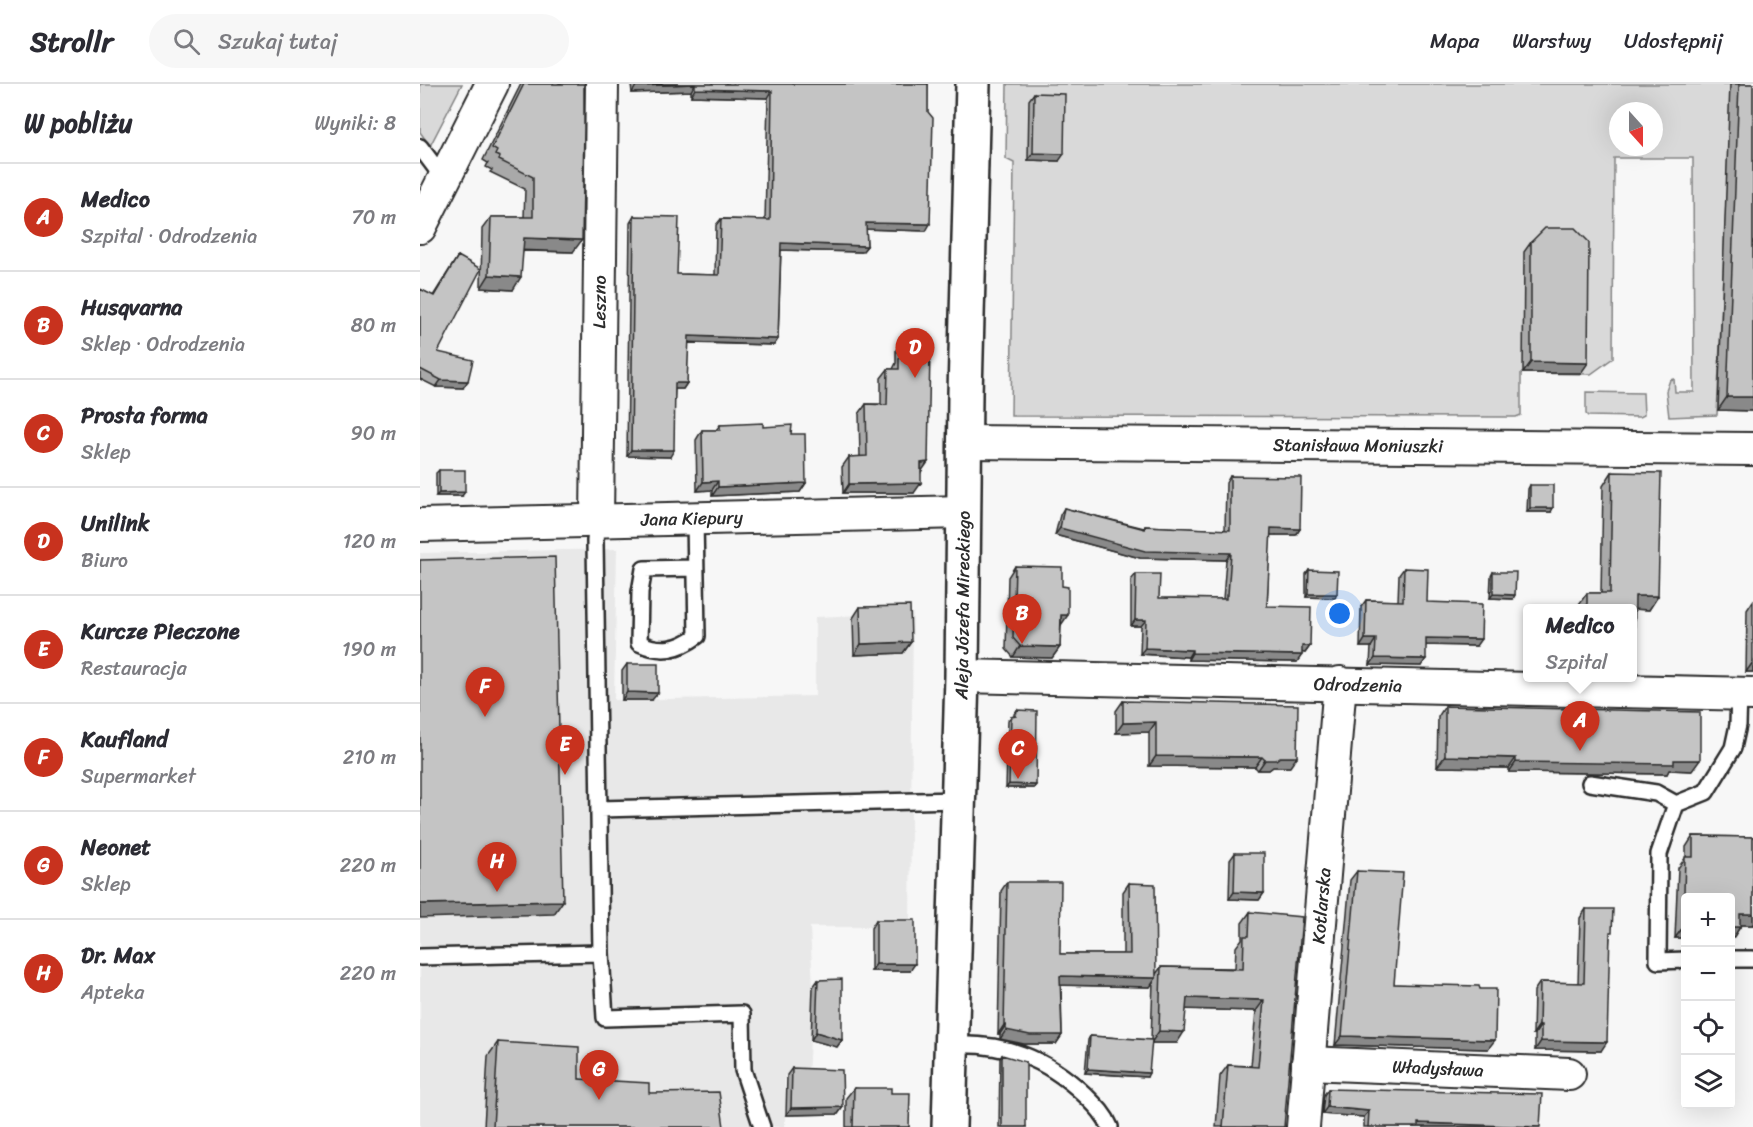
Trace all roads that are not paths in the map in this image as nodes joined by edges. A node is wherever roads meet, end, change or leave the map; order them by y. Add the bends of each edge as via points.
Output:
1 (492, 84) edge
2 (602, 84) edge
3 (973, 84) edge
4 (420, 147) edge
5 (444, 179) junction
6 (420, 226) edge
7 (964, 442) junction
8 (1753, 449) edge
9 (964, 512) junction
10 (694, 519) junction
11 (597, 521) junction
12 (420, 525) edge
13 (695, 568) junction
14 (962, 676) junction
15 (1340, 683) junction
16 (1746, 693) edge
17 (1590, 783) edge
18 (957, 800) junction
19 (1676, 804) junction
20 (599, 809) junction
21 (601, 953) junction
22 (420, 957) edge
23 (1735, 959) edge
24 (1753, 959) edge
25 (1681, 960) edge
26 (951, 1045) junction
27 (1308, 1063) junction
28 (1569, 1074) dead end
29 (762, 1127) edge
30 (949, 1127) edge
31 (1110, 1127) edge
32 (1303, 1127) edge

1 - 5 street
2 - 11 street, Leszno
3 - 7 street, Aleja Józefa Mireckiego
4 - 5 lane
5 - 6 street
7 - 8 street, Stanisława Moniuszki
7 - 9 street, Aleja Józefa Mireckiego
9 - 10 street, Jana Kiepury
9 - 14 street, Aleja Józefa Mireckiego
10 - 11 street, Jana Kiepury
10 - 13 lane
11 - 12 street, Jana Kiepury
11 - 20 lane
13 - 13 lane via 697,636 683,646 653,650 639,643 644,569
14 - 15 street, Odrodzenia
14 - 18 street, Aleja Józefa Mireckiego
15 - 16 street, Odrodzenia
15 - 27 street, Kotlarska
16 - 19 lane via 1733,748 1706,792
17 - 19 lane via 1656,794
18 - 20 lane
18 - 26 street, Aleja Józefa Mireckiego
19 - 25 lane via 1659,854 1658,961
20 - 21 lane
21 - 22 lane
21 - 29 lane via 605,1018 742,1014 743,1070
23 - 24 lane
26 - 30 street, Aleja Józefa Mireckiego
26 - 31 lane via 975,1044 1033,1058 1066,1077 1105,1115
27 - 28 street, Władysława
27 - 32 street, Kotlarska

